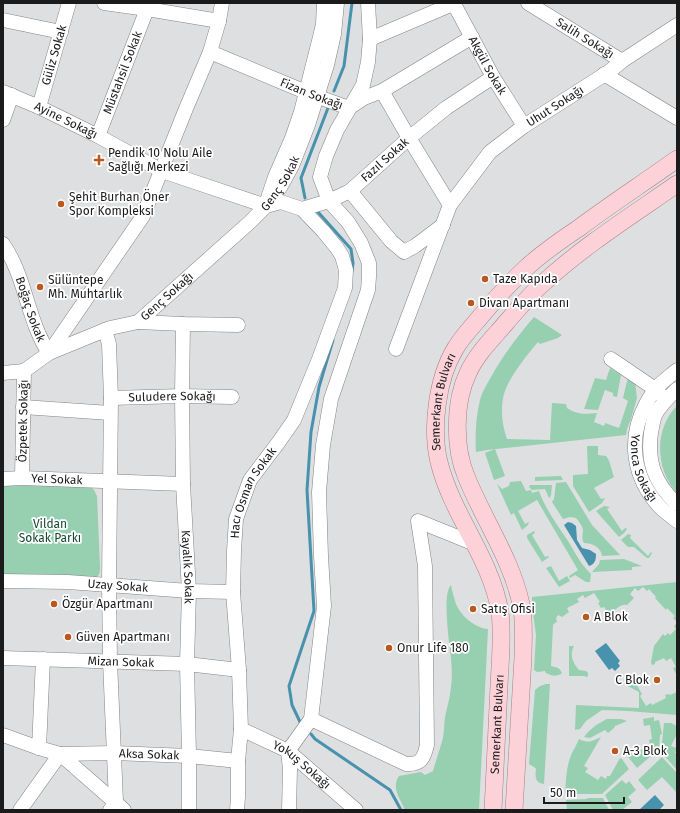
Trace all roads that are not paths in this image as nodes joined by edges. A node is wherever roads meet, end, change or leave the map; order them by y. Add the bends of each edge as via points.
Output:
1 (69, 3) edge
2 (104, 3) edge
3 (222, 3) edge
4 (324, 3) edge
5 (336, 3) edge
6 (368, 3) edge
7 (528, 3) edge
8 (455, 4) edge
9 (147, 9) junction
10 (3, 20) edge
11 (219, 21) junction
12 (677, 25) edge
13 (61, 32) junction
14 (472, 37) junction
15 (370, 39) junction
16 (210, 52) junction
17 (622, 61) junction
18 (604, 74) junction
19 (493, 77) junction
20 (382, 91) junction
21 (7, 93) edge
22 (312, 94) junction
23 (39, 107) junction
24 (349, 108) junction
25 (677, 118) edge
26 (3, 120) edge
27 (524, 126) junction
28 (98, 136) junction
29 (410, 138) junction
30 (677, 159) edge
31 (162, 171) junction
32 (677, 184) edge
33 (350, 191) junction
34 (329, 201) junction
35 (450, 205) junction
36 (266, 206) junction
37 (302, 209) junction
38 (443, 224) junction
39 (3, 245) edge
40 (138, 322) junction
41 (183, 324) junction
42 (238, 325) dead end
43 (105, 330) junction
44 (396, 350) dead end
45 (49, 353) junction
46 (611, 359) dead end
47 (677, 370) edge
48 (24, 371) junction
49 (3, 373) edge
50 (655, 389) junction
51 (677, 389) edge
52 (182, 396) junction
53 (232, 397) dead end
54 (111, 398) junction
55 (667, 400) junction
56 (23, 407) junction
57 (110, 413) junction
58 (3, 478) edge
59 (22, 478) junction
60 (110, 481) junction
61 (183, 484) junction
62 (677, 504) edge
63 (677, 521) edge
64 (475, 544) junction
65 (3, 581) edge
66 (109, 584) junction
67 (189, 590) junction
68 (233, 592) junction
69 (3, 658) edge
70 (43, 659) junction
71 (110, 661) junction
72 (187, 664) junction
73 (239, 670) junction
74 (311, 719) junction
75 (241, 729) junction
76 (3, 735) edge
77 (39, 748) junction
78 (288, 751) junction
79 (114, 753) junction
80 (60, 754) junction
81 (189, 756) junction
82 (238, 761) junction
83 (117, 807) edge
84 (20, 810) edge
85 (189, 810) edge
86 (236, 810) edge
87 (289, 810) edge
88 (356, 810) edge
89 (493, 810) edge
90 (514, 810) edge

1 - 13 street, Güliz Sokak
2 - 9 street
3 - 11 street
4 - 22 street, Genç Sokak
5 - 22 street, Genç Sokak via 334,34 327,64
6 - 15 street
7 - 17 street, Salih Sokağı
8 - 14 street, Akgül Sokak
8 - 15 street
9 - 11 street
9 - 28 street, Müstahsil Sokak
10 - 13 street
11 - 16 street
12 - 17 street, Uhut Sokağı
13 - 23 street, Güliz Sokak
14 - 19 street, Akgül Sokak
14 - 20 street, Fizan Sokağı
15 - 24 street via 362,85
16 - 22 street, Fizan Sokağı
16 - 31 street
17 - 18 street, Uhut Sokağı
18 - 25 street
18 - 27 street, Uhut Sokağı
19 - 27 street, Akgül Sokak
19 - 29 street, Fazıl Sokak via 446,108
20 - 24 street, Fizan Sokağı via 364,98
20 - 29 street
21 - 23 street, Ayine Sokağı
21 - 26 street
22 - 24 street, Fizan Sokağı
22 - 36 street, Genç Sokak via 301,112
23 - 28 street, Ayine Sokağı
24 - 34 street via 326,156 320,177
27 - 35 street, Uhut Sokağı via 490,152
28 - 31 street, Ayine Sokağı
29 - 33 street, Fazıl Sokak
29 - 35 street
30 - 64 main road, Semerkant Bulvarı via 557,243 526,268 488,308 454,350 440,386 435,444 444,482
31 - 36 street, Ayine Sokağı
31 - 45 street via 143,216
32 - 90 main road, Semerkant Bulvarı via 567,262 541,285 486,345 463,386 457,414 460,461 471,490 513,577 523,616
33 - 34 street, Fazıl Sokak
33 - 38 street via 391,241 404,252
34 - 37 street, Fazıl Sokak
34 - 74 street via 348,222 361,243 368,263 369,277 368,290 331,399 323,445 319,492 324,606
35 - 38 street, Uhut Sokağı
36 - 37 street via 281,202
36 - 40 street, Genç Sokağı
37 - 68 street, Hacı Osman Sokak via 342,256 346,270 346,288 294,420 250,480 236,519
38 - 44 street, Uhut Sokağı
39 - 45 street, Boğaç Sokak via 18,274 41,342
40 - 41 street
40 - 43 street, Genç Sokağı
41 - 42 street
41 - 52 street, Kayalık Sokak
43 - 45 street, Genç Sokağı
43 - 54 street via 109,344
45 - 48 street, Özpetek Sokağı
46 - 50 street
47 - 50 street, Yonca Sokağı
48 - 49 street
48 - 56 street, Özpetek Sokağı
50 - 55 street
50 - 63 street, Yonca Sokağı via 642,412 636,432 636,464 648,492 660,508
51 - 55 street, Yonca Sokağı
52 - 53 street, Suludere Sokağı
52 - 54 street, Suludere Sokağı
52 - 61 street, Kayalık Sokak
54 - 57 street
55 - 62 street, Yonca Sokağı via 656,414 650,454 657,480
56 - 57 street
56 - 59 street, Özpetek Sokağı
57 - 60 street
58 - 59 street, Yel Sokak
59 - 60 street, Yel Sokak
60 - 61 street, Yel Sokak
60 - 66 street
61 - 67 street, Kayalık Sokak
64 - 74 street via 418,521 425,566 427,745 422,759 418,763 406,764
64 - 89 main road, Semerkant Bulvarı via 491,580 500,613
65 - 66 street, Uzay Sokak
66 - 67 street, Uzay Sokak
66 - 71 street
67 - 68 street, Uzay Sokak
67 - 72 street, Kayalık Sokak
68 - 73 street, Hacı Osman Sokak
69 - 70 street, Mizan Sokak
70 - 71 street, Mizan Sokak
70 - 77 street
71 - 72 street, Mizan Sokak
71 - 79 street
72 - 73 street, Mizan Sokak
72 - 81 street, Kayalık Sokak
73 - 75 street, Hacı Osman Sokak
74 - 78 street
75 - 78 street, Yokuş Sokağı
75 - 82 street, Hacı Osman Sokak
76 - 77 street
77 - 80 street
78 - 87 street
78 - 88 street, Yokuş Sokağı
79 - 80 street, Aksa Sokak
79 - 81 street, Aksa Sokak
79 - 83 street
80 - 83 street
80 - 84 street
81 - 82 street, Aksa Sokak
81 - 85 street, Kayalık Sokak
82 - 86 street, Hacı Osman Sokak

